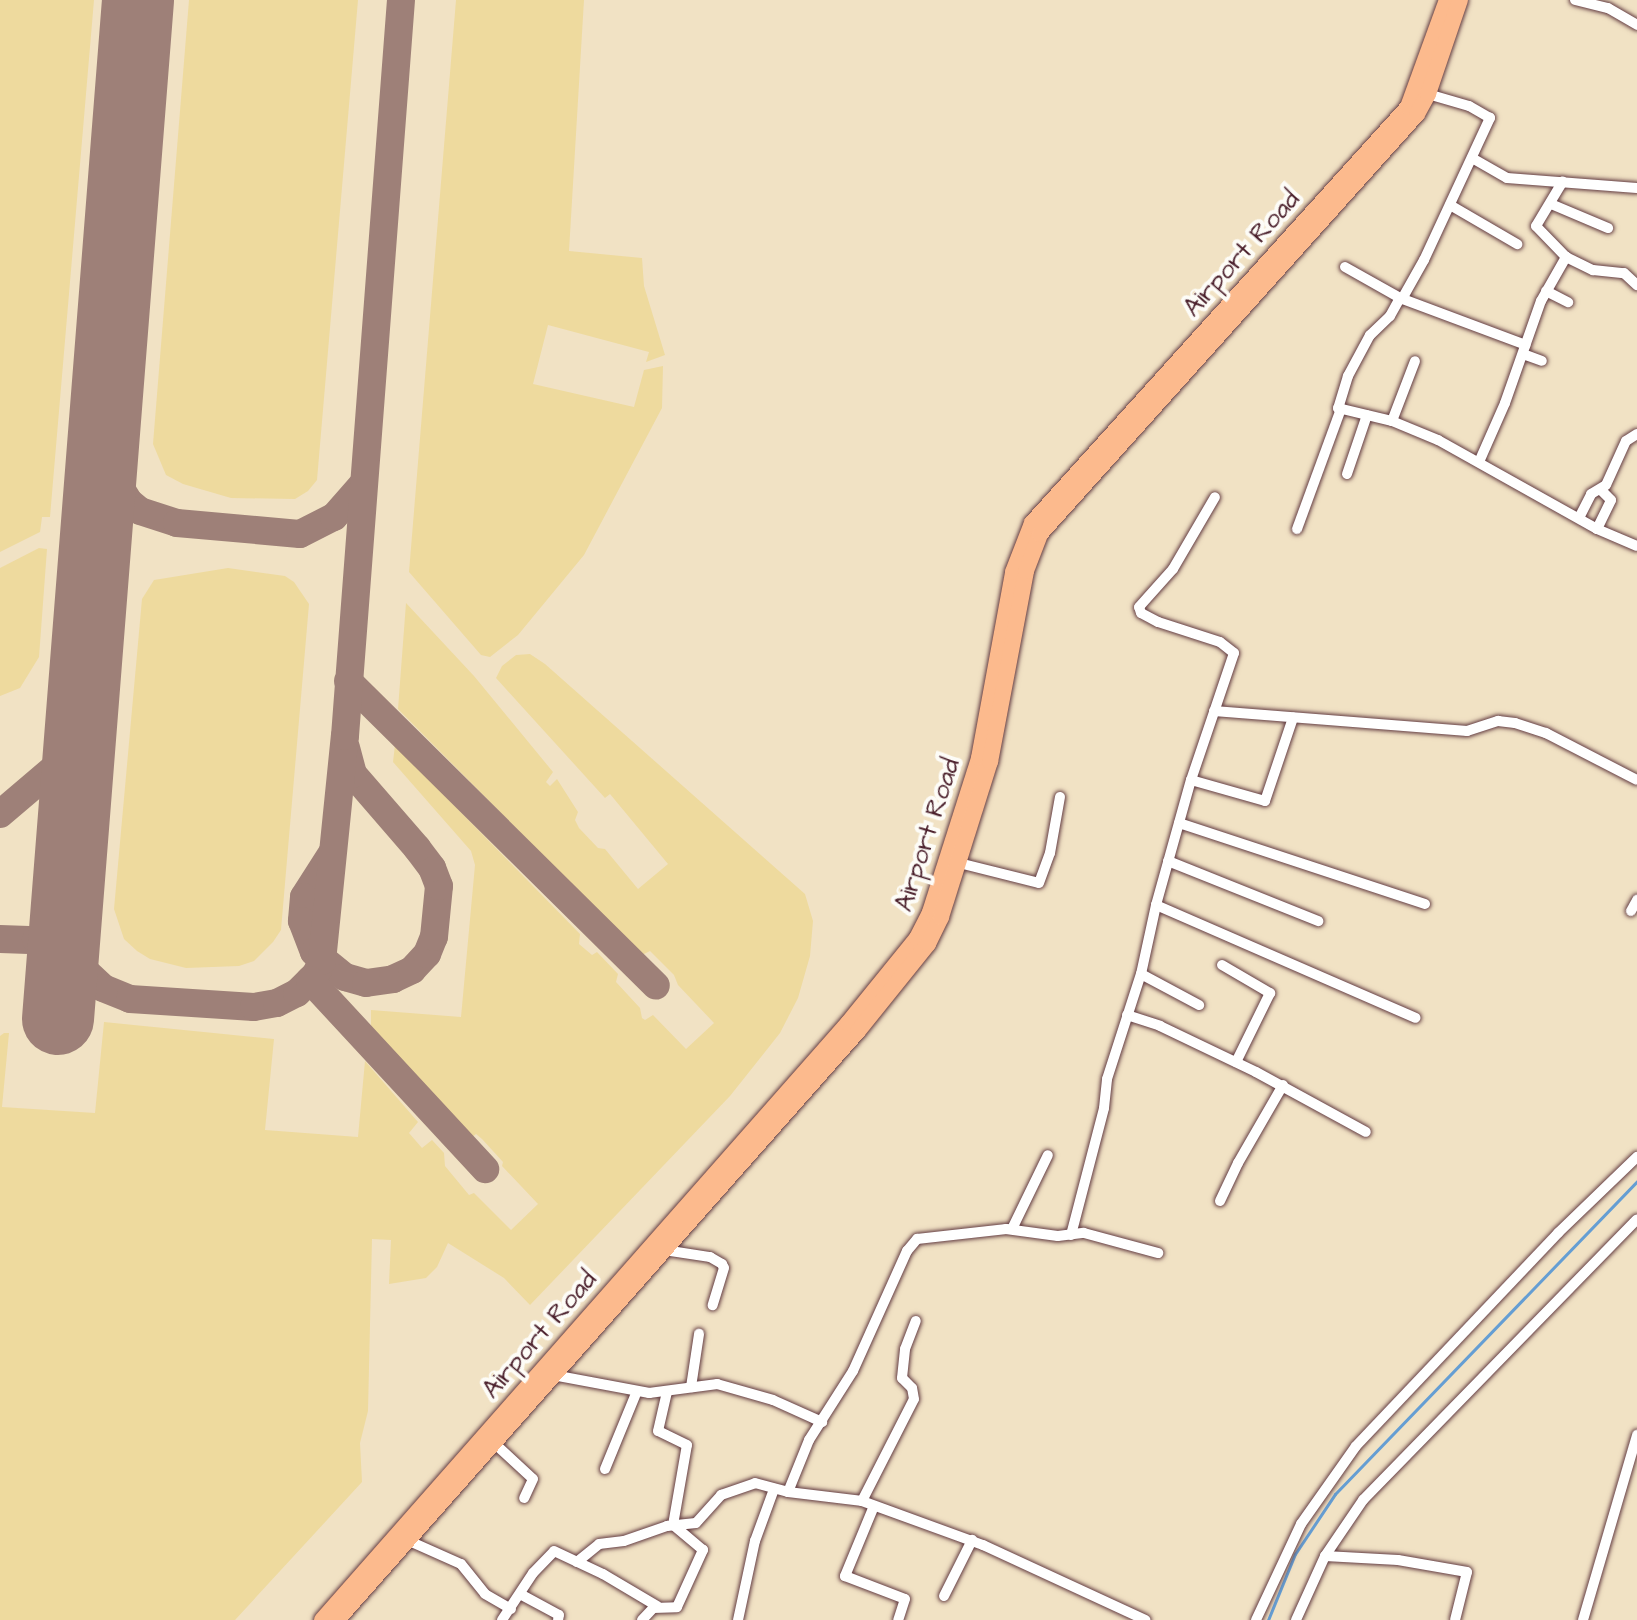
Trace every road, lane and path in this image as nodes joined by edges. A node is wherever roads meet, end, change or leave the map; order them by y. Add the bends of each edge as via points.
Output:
1 (1447, 0) edge
2 (1460, 0) edge
3 (1575, 0) edge
4 (1637, 25) edge
5 (1433, 61) junction
6 (1428, 94) junction
7 (1472, 158) junction
8 (1563, 181) junction
9 (1637, 188) edge
10 (1551, 204) junction
11 (1450, 205) junction
12 (1608, 228) dead end
13 (1517, 244) dead end
14 (1566, 257) junction
15 (1345, 267) dead end
16 (1637, 285) edge
17 (1546, 291) junction
18 (1401, 298) junction
19 (1568, 302) dead end
20 (1524, 349) junction
21 (1415, 361) dead end
22 (1542, 361) dead end
23 (1505, 403) junction
24 (1519, 407) dead end
25 (1341, 409) junction
26 (1367, 415) junction
27 (1392, 421) junction
28 (1637, 434) edge
29 (1479, 462) junction
30 (1347, 474) dead end
31 (1601, 490) junction
32 (1215, 497) dead end
33 (1579, 518) junction
34 (1297, 529) dead end
35 (1597, 529) junction
36 (1637, 546) edge
37 (1214, 711) junction
38 (1293, 718) junction
39 (1191, 780) junction
40 (1637, 780) edge
41 (1060, 797) dead end
42 (1179, 823) junction
43 (1168, 861) junction
44 (959, 863) junction
45 (1637, 900) edge
46 (1425, 904) dead end
47 (1156, 905) junction
48 (1631, 911) dead end
49 (1318, 921) dead end
50 (1222, 965) dead end
51 (1141, 974) junction
52 (1199, 1005) dead end
53 (1127, 1015) junction
54 (1416, 1018) dead end
55 (1236, 1062) junction
56 (1283, 1085) junction
57 (1366, 1132) dead end
58 (1048, 1155) dead end
59 (1637, 1157) edge
60 (1220, 1201) dead end
61 (1637, 1219) edge
62 (1012, 1229) junction
63 (1071, 1235) junction
64 (664, 1250) junction
65 (1158, 1253) dead end
66 (624, 1285) junction
67 (713, 1305) dead end
68 (916, 1321) dead end
69 (699, 1334) dead end
70 (553, 1375) junction
71 (691, 1387) junction
72 (637, 1391) junction
73 (667, 1393) junction
74 (822, 1422) junction
75 (1637, 1435) edge
76 (493, 1442) junction
77 (605, 1469) dead end
78 (774, 1489) junction
79 (788, 1492) junction
80 (524, 1498) dead end
81 (862, 1501) junction
82 (874, 1506) junction
83 (673, 1525) junction
84 (407, 1540) junction
85 (972, 1540) junction
86 (1325, 1556) junction
87 (577, 1562) junction
88 (520, 1594) junction
89 (944, 1596) dead end
90 (657, 1606) junction
91 (506, 1617) edge
92 (322, 1620) edge
93 (337, 1620) edge
94 (558, 1620) edge
95 (642, 1620) edge
96 (738, 1620) edge
97 (898, 1620) edge
98 (1145, 1620) edge
99 (1256, 1620) edge
100 (1296, 1620) edge
101 (1455, 1620) edge
102 (1583, 1620) edge

1 - 5 main road, Airport Road
2 - 5 main road, Airport Road
3 - 4 street via 1608,8
5 - 6 main road, Airport Road
5 - 66 main road, Airport Road via 1408,107 1032,523 1013,572 979,758 924,925 848,1023
6 - 7 street via 1489,116
6 - 44 main road, Airport Road via 1410,122 1040,534 1026,571 995,744
7 - 8 street via 1507,178
7 - 11 street
8 - 9 street
8 - 10 street
10 - 12 street
10 - 14 street via 1536,226
11 - 13 street
11 - 18 street
14 - 16 street via 1593,270 1624,273
14 - 17 street
15 - 18 street
17 - 19 street
17 - 20 street
18 - 20 street
18 - 25 street via 1371,333 1337,402
20 - 22 street
20 - 23 street
21 - 27 street
23 - 24 street
23 - 29 street
25 - 26 street
25 - 34 street
26 - 27 street
26 - 30 street
27 - 29 street
28 - 31 street via 1626,441
29 - 33 street
31 - 33 street via 1591,494
31 - 35 street via 1611,500
32 - 37 street via 1173,569 1139,607 1158,622 1234,651
33 - 35 street
35 - 36 street
37 - 38 street
37 - 39 street
38 - 39 street via 1265,801
38 - 40 street via 1467,731 1498,721 1515,723 1546,733
39 - 42 street
41 - 44 street via 1039,883
42 - 43 street
42 - 46 street
43 - 47 street
43 - 49 street
44 - 64 main road, Airport Road via 941,917 919,956
45 - 48 street
47 - 51 street
47 - 54 street
50 - 55 street via 1270,993
51 - 52 street
51 - 53 street
53 - 55 street
53 - 63 street
55 - 56 street
56 - 57 street
56 - 60 street
58 - 62 street
59 - 99 street via 1356,1446 1301,1524
61 - 86 street via 1386,1474
62 - 63 street
62 - 74 street via 925,1237 911,1244 874,1330
63 - 65 street via 1091,1234
64 - 66 main road, Airport Road
64 - 67 street via 722,1264
66 - 70 main road, Airport Road
66 - 92 main road, Airport Road
68 - 81 street via 905,1349 902,1378 914,1399
69 - 71 street
70 - 72 street
70 - 76 main road, Airport Road
71 - 73 street
71 - 74 street via 731,1387
72 - 73 street
72 - 77 street
73 - 83 street via 658,1431 687,1445
74 - 79 street
75 - 102 street
76 - 80 street via 533,1479
76 - 84 main road, Airport Road
78 - 79 street
78 - 83 street via 747,1485 717,1498 696,1523
78 - 96 street via 755,1541
79 - 81 street
81 - 82 street
82 - 85 street
82 - 97 street via 845,1576 905,1599
83 - 87 street via 599,1544
83 - 90 street via 703,1550 677,1607
84 - 91 street via 461,1564
84 - 93 main road, Airport Road
85 - 89 street
85 - 98 street
86 - 100 street
86 - 101 street via 1398,1560 1467,1572
87 - 88 street via 552,1552
87 - 90 street
88 - 91 street
88 - 94 street via 559,1615
90 - 95 street

